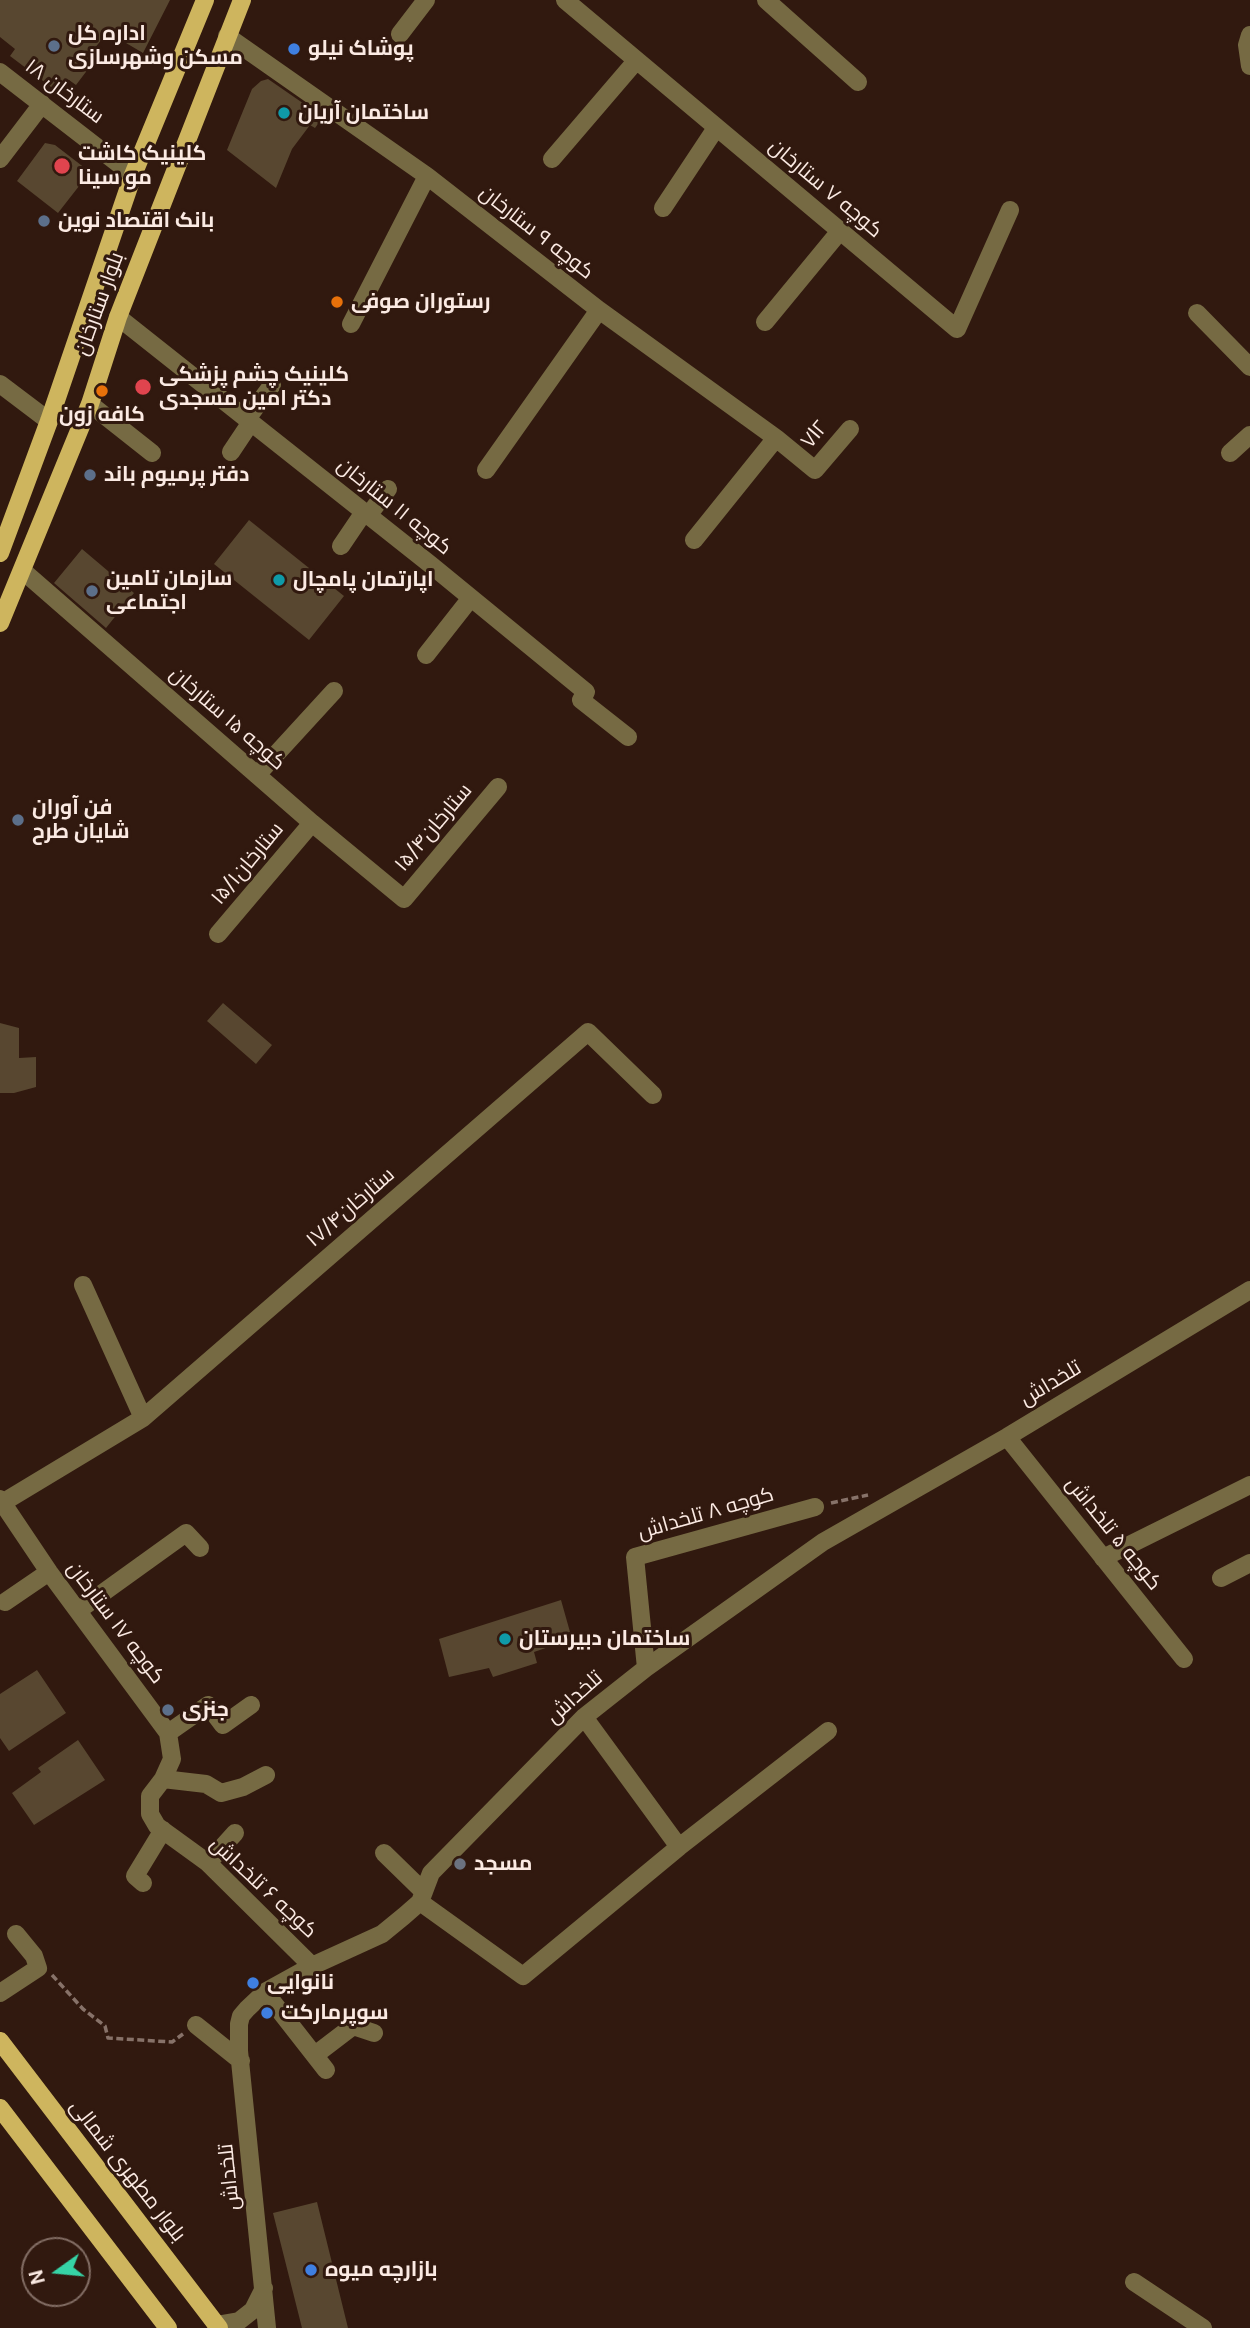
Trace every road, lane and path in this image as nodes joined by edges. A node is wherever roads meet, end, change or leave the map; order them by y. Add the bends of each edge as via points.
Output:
1 (205, 0) edge
2 (242, 0) edge
3 (426, 0) edge
4 (565, 0) edge
5 (766, 0) edge
6 (400, 34) dead end
7 (1250, 35) edge
8 (227, 36) junction
9 (636, 61) junction
10 (1250, 66) edge
11 (0, 72) edge
12 (858, 82) dead end
13 (42, 104) junction
14 (716, 128) junction
15 (0, 159) edge
16 (552, 159) dead end
17 (133, 174) junction
18 (427, 176) junction
19 (663, 208) dead end
20 (1010, 210) dead end
21 (840, 231) junction
22 (599, 310) junction
23 (1197, 313) dead end
24 (118, 317) junction
25 (765, 322) dead end
26 (351, 324) dead end
27 (1250, 367) edge
28 (0, 384) edge
29 (272, 386) dead end
30 (89, 404) junction
31 (49, 421) junction
32 (249, 421) junction
33 (850, 429) dead end
34 (1250, 435) edge
35 (776, 438) junction
36 (231, 452) dead end
37 (152, 453) dead end
38 (1230, 453) dead end
39 (486, 470) dead end
40 (814, 470) joint
41 (388, 489) dead end
42 (366, 514) junction
43 (694, 540) dead end
44 (341, 546) dead end
45 (1, 551) edge
46 (23, 570) junction
47 (470, 599) junction
48 (0, 623) edge
49 (426, 655) dead end
50 (334, 691) dead end
51 (628, 737) dead end
52 (257, 775) junction
53 (498, 787) dead end
54 (312, 822) junction
55 (404, 899) joint
56 (218, 934) dead end
57 (653, 1095) dead end
58 (83, 1285) dead end
59 (1250, 1290) edge
60 (143, 1418) junction
61 (1007, 1437) junction
62 (1250, 1485) edge
63 (1, 1501) edge
64 (815, 1507) dead end
65 (200, 1548) dead end
66 (1104, 1558) junction
67 (1250, 1563) edge
68 (49, 1572) junction
69 (1221, 1578) dead end
70 (5, 1602) dead end
71 (79, 1610) junction
72 (1184, 1659) dead end
73 (646, 1668) junction
74 (251, 1706) dead end
75 (584, 1717) junction
76 (828, 1731) dead end
77 (168, 1733) junction
78 (266, 1775) dead end
79 (163, 1779) junction
80 (163, 1830) junction
81 (234, 1833) dead end
82 (680, 1847) junction
83 (384, 1853) dead end
84 (208, 1863) junction
85 (143, 1883) dead end
86 (422, 1897) junction
87 (16, 1934) dead end
88 (313, 1966) junction
89 (38, 1968) junction
90 (265, 1992) junction
91 (0, 1993) edge
92 (196, 2025) joint
93 (374, 2033) dead end
94 (0, 2041) edge
95 (314, 2055) junction
96 (241, 2062) junction
97 (326, 2070) dead end
98 (0, 2108) edge
99 (1134, 2282) dead end
100 (264, 2288) junction
101 (217, 2326) edge
102 (168, 2328) edge
103 (267, 2328) edge
104 (1203, 2328) edge

1 - 17 main road, بلوار ستارخان
2 - 8 main road, بلوار ستارخان
3 - 6 street
4 - 9 street, کوچه ۷ ستارخان
5 - 12 street
7 - 10 street
8 - 18 street, کوچه ۹ ستارخان
8 - 24 main road, بلوار ستارخان
9 - 14 street, کوچه ۷ ستارخان
9 - 16 street
11 - 13 street, ۱۸ ستارخان
13 - 15 street
13 - 17 street, ۱۸ ستارخان
14 - 19 street
14 - 21 street, کوچه ۷ ستارخان
17 - 31 main road, بلوار ستارخان
18 - 22 street, کوچه ۹ ستارخان
18 - 26 street
20 - 21 street, کوچه ۷ ستارخان via 957,329
21 - 25 street
22 - 35 street, کوچه ۹ ستارخان
22 - 39 street
23 - 27 street
24 - 30 main road, بلوار ستارخان
24 - 32 street, کوچه ۱۱ ستارخان
28 - 31 street
29 - 32 street
30 - 37 street
30 - 46 main road, بلوار ستارخان
31 - 45 main road, بلوار ستارخان
32 - 36 street
32 - 42 street, کوچه ۱۱ ستارخان
33 - 40 street, ۷l۲
34 - 38 street
35 - 40 street, کوچه ۹ ستارخان
35 - 43 street
41 - 42 street
42 - 44 street
42 - 47 street, کوچه ۱۱ ستارخان
46 - 48 main road, بلوار ستارخان
46 - 52 street, کوچه ۱۵ ستارخان
47 - 49 street
47 - 51 street, کوچه ۱۱ ستارخان via 586,692 581,700
50 - 52 street
52 - 54 street, کوچه ۱۵ ستارخان
53 - 55 street, ستارخان۱۵/۴
54 - 55 street, کوچه ۱۵ ستارخان
54 - 56 street, ستارخان۱۵/۱
57 - 60 street, ستارخان۱۷/۴ via 588,1032
58 - 60 street
59 - 61 street, تلخداش
60 - 63 street, ستارخان۱۷/۴
61 - 66 street, کوچه ۵ تلخداش
61 - 73 street, تلخداش via 823,1542
62 - 66 street
63 - 68 street, کوچه ۱۷ ستارخان
64 - 73 street, کوچه ۸ تلخداش via 635,1557
65 - 71 street via 186,1533
66 - 72 street, کوچه ۵ تلخداش
67 - 69 street
68 - 70 street
68 - 71 street, کوچه ۱۷ ستارخان
71 - 77 street, کوچه ۱۷ ستارخان
73 - 75 street, تلخداش
74 - 77 street via 223,1725 208,1705
75 - 82 street
75 - 86 street, تلخداش via 431,1873
76 - 82 street
77 - 79 street via 172,1759
78 - 79 street via 221,1793 206,1784
79 - 80 street via 150,1796 150,1814
80 - 84 street, کوچه ۶ تلخداش
80 - 85 street via 135,1876
81 - 84 street
82 - 86 street via 523,1976
83 - 86 street
84 - 88 street, کوچه ۶ تلخداش
86 - 88 street, تلخداش via 382,1934
87 - 89 street via 34,1955
88 - 90 street, تلخداش
89 - 91 street
89 - 92 path via 47,1970 83,2009 105,2025 108,2038 172,2042
90 - 95 street
90 - 96 street, تلخداش via 241,2016
92 - 96 street
93 - 95 street via 353,2026
94 - 101 main road, بلوار مطهرى شمالى
95 - 97 street
96 - 100 street, تلخداش
98 - 102 main road
99 - 104 street
100 - 101 street via 253,2310 239,2321
100 - 103 street, تلخداش

